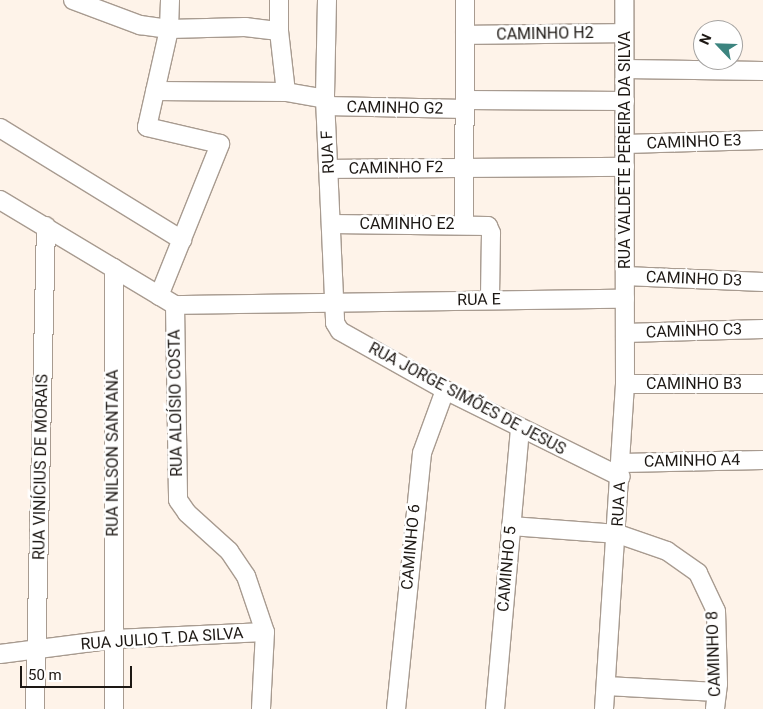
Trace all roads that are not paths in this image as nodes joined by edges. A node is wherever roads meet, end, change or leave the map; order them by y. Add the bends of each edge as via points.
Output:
1 (73, 0) edge
2 (170, 0) edge
3 (279, 0) edge
4 (327, 0) edge
5 (465, 0) edge
6 (624, 0) edge
7 (116, 8) edge
8 (169, 29) junction
9 (279, 31) junction
10 (624, 33) junction
11 (465, 35) junction
12 (625, 69) junction
13 (763, 71) edge
14 (155, 91) junction
15 (286, 92) junction
16 (625, 101) junction
17 (325, 103) junction
18 (466, 105) junction
19 (0, 128) edge
20 (763, 140) edge
21 (625, 144) junction
22 (464, 167) junction
23 (625, 167) junction
24 (328, 169) junction
25 (0, 200) edge
26 (331, 224) junction
27 (464, 225) junction
28 (46, 226) junction
29 (182, 240) junction
30 (114, 268) junction
31 (625, 276) junction
32 (763, 282) edge
33 (159, 296) junction
34 (625, 299) junction
35 (490, 300) junction
36 (175, 305) junction
37 (332, 305) junction
38 (763, 329) edge
39 (625, 333) junction
40 (625, 384) junction
41 (763, 384) edge
42 (445, 390) junction
43 (520, 428) junction
44 (763, 460) edge
45 (621, 470) junction
46 (511, 526) junction
47 (618, 534) junction
48 (265, 632) junction
49 (115, 639) junction
50 (36, 650) junction
51 (0, 654) edge
52 (606, 686) junction
53 (716, 701) edge
54 (35, 709) edge
55 (114, 709) edge
56 (261, 709) edge
57 (396, 709) edge
58 (495, 709) edge
59 (604, 709) edge

1 - 7 street
2 - 8 street
3 - 9 street
4 - 17 street, RUA F
5 - 11 street
6 - 10 street, RUA VALDETE PEREIRA DA SILVA
7 - 8 street via 140,25
8 - 9 street via 245,27
8 - 14 street
9 - 15 street
10 - 11 street, CAMINHO H2
10 - 12 street, RUA VALDETE PEREIRA DA SILVA
11 - 18 street
12 - 13 street
12 - 16 street, RUA VALDETE PEREIRA DA SILVA
14 - 15 street, CAMINHO G2
14 - 29 street via 147,127 220,144
15 - 17 street, CAMINHO G2
16 - 18 street, CAMINHO G2
16 - 21 street, RUA VALDETE PEREIRA DA SILVA
17 - 18 street, CAMINHO G2
17 - 24 street, RUA F
18 - 22 street
19 - 29 street
20 - 21 street, CAMINHO E3
21 - 23 street, RUA VALDETE PEREIRA DA SILVA
22 - 23 street, CAMINHO F2
22 - 24 street, CAMINHO F2
22 - 27 street
23 - 31 street, RUA VALDETE PEREIRA DA SILVA
24 - 26 street, RUA F
25 - 28 street
26 - 27 street, CAMINHO E2
26 - 37 street, RUA F
27 - 35 street, CAMINHO E2 via 483,225 491,229
28 - 30 street
28 - 50 street, RUA VINÍCIUS DE MORAIS
29 - 33 street
30 - 33 street
30 - 49 street, RUA NILSON SANTANA
31 - 32 street, CAMINHO D3
31 - 34 street, RUA VALDETE PEREIRA DA SILVA
33 - 36 street
34 - 35 street, RUA E
34 - 39 street, RUA A
35 - 37 street, RUA E
36 - 37 street, RUA E
36 - 48 street, RUA ALOÍSIO COSTA via 178,500 187,513 229,550 246,576
37 - 42 street, RUA JORGE SIMÕES DE JESUS via 340,331
38 - 39 street, CAMINHO C3
39 - 40 street, RUA A
40 - 41 street, CAMINHO B3
40 - 45 street, RUA A
42 - 43 street, RUA JORGE SIMÕES DE JESUS
42 - 57 street, CAMINHO 6 via 422,453
43 - 45 street, RUA JORGE SIMÕES DE JESUS
43 - 46 street, CAMINHO 5
44 - 45 street, CAMINHO A4
45 - 47 street, RUA A
46 - 47 street, CAMINHO 8
46 - 58 street, CAMINHO 5
47 - 52 street, RUA A
47 - 53 street, CAMINHO 8 via 668,551 698,573 716,611
48 - 49 street, RUA JULIO T. DA SILVA
48 - 56 street
49 - 50 street, RUA JULIO T. DA SILVA
49 - 55 street, RUA NILSON SANTANA
50 - 51 street, RUA JULIO T. DA SILVA
50 - 54 street, RUA VINÍCIUS DE MORAIS
52 - 53 street
52 - 59 street, RUA A

